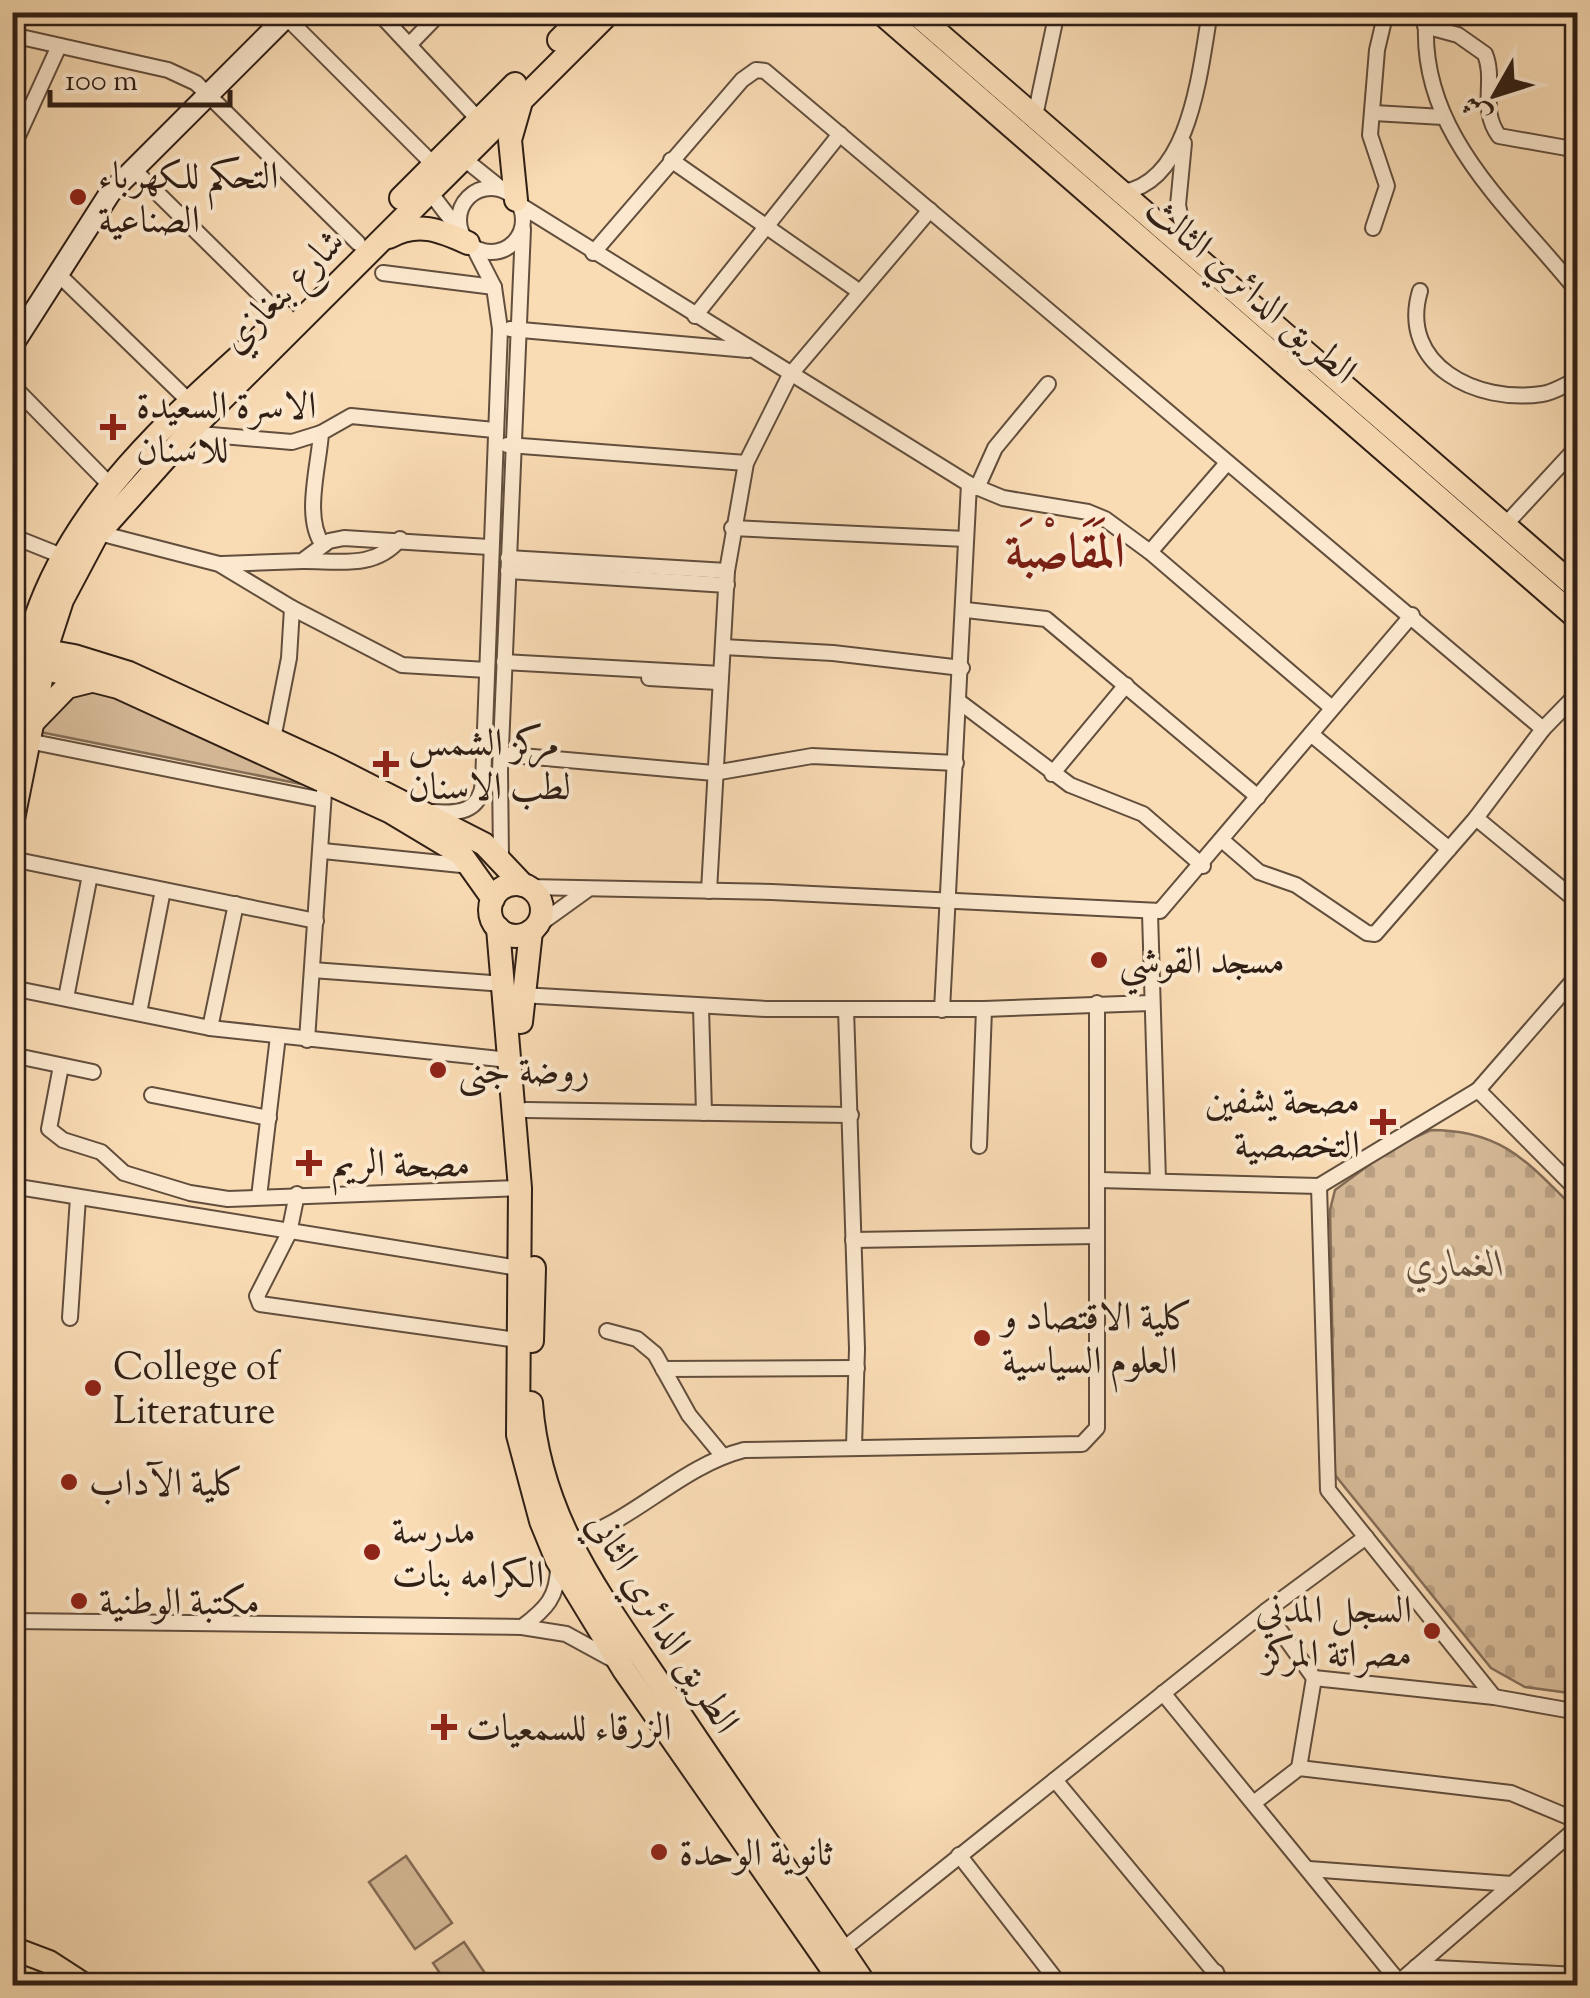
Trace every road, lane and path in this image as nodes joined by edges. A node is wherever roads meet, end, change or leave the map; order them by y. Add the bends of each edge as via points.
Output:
1 (20, 12) edge
2 (378, 12) edge
3 (442, 12) edge
4 (587, 12) edge
5 (610, 12) edge
6 (880, 12) edge
7 (914, 12) edge
8 (1057, 12) edge
9 (1210, 12) edge
10 (1386, 12) edge
11 (289, 15) edge
12 (1426, 19) edge
13 (13, 35) edge
14 (410, 44) junction
15 (58, 46) junction
16 (207, 92) junction
17 (525, 94) junction
18 (1374, 113) junction
19 (1035, 116) junction
20 (1444, 117) junction
21 (478, 120) junction
22 (840, 134) junction
23 (1183, 135) junction
24 (12, 148) edge
25 (1578, 150) edge
26 (671, 160) junction
27 (132, 168) junction
28 (439, 169) junction
29 (1124, 192) junction
30 (513, 198) junction
31 (930, 210) junction
32 (768, 226) junction
33 (1373, 228) dead end
34 (523, 229) junction
35 (468, 241) junction
36 (364, 247) junction
37 (1188, 250) junction
38 (593, 253) junction
39 (57, 273) junction
40 (384, 273) dead end
41 (494, 287) junction
42 (1420, 290) dead end
43 (860, 292) junction
44 (1578, 292) edge
45 (695, 316) junction
46 (284, 317) junction
47 (500, 329) junction
48 (518, 330) junction
49 (12, 346) edge
50 (754, 351) junction
51 (790, 375) junction
52 (1578, 380) edge
53 (1048, 384) dead end
54 (12, 385) edge
55 (190, 402) junction
56 (188, 432) junction
57 (321, 434) junction
58 (494, 437) junction
59 (514, 446) junction
60 (1578, 446) edge
61 (746, 463) junction
62 (1228, 463) junction
63 (1461, 484) junction
64 (111, 486) junction
65 (973, 486) junction
66 (1445, 504) junction
67 (1506, 524) junction
68 (732, 528) junction
69 (100, 533) junction
70 (12, 536) edge
71 (966, 539) junction
72 (400, 540) junction
73 (323, 545) junction
74 (488, 547) junction
75 (1150, 552) junction
76 (62, 556) junction
77 (302, 561) junction
78 (219, 564) junction
79 (508, 564) junction
80 (727, 578) junction
81 (1578, 589) edge
82 (62, 600) junction
83 (292, 608) junction
84 (966, 610) junction
85 (1412, 615) junction
86 (1578, 620) edge
87 (723, 647) junction
88 (28, 656) edge
89 (504, 666) junction
90 (962, 668) junction
91 (487, 670) junction
92 (129, 673) junction
93 (721, 678) junction
94 (102, 682) junction
95 (1126, 685) junction
96 (1578, 693) edge
97 (961, 703) junction
98 (1332, 708) junction
99 (1543, 729) junction
100 (24, 734) edge
101 (1310, 734) junction
102 (273, 739) junction
103 (500, 754) junction
104 (956, 763) junction
105 (714, 773) junction
106 (1052, 774) junction
107 (326, 783) junction
108 (1258, 797) junction
109 (423, 812) junction
110 (1476, 818) junction
111 (12, 824) edge
112 (1222, 841) junction
113 (1449, 849) junction
114 (323, 851) junction
115 (501, 858) junction
116 (12, 860) edge
117 (472, 866) junction
118 (1203, 866) junction
119 (90, 875) junction
120 (525, 886) junction
121 (588, 889) junction
122 (163, 890) junction
123 (709, 891) junction
124 (493, 899) junction
125 (1578, 902) edge
126 (236, 904) junction
127 (950, 904) junction
128 (1150, 913) junction
129 (316, 921) junction
130 (498, 928) junction
131 (534, 928) junction
132 (312, 970) junction
133 (1576, 980) edge
134 (12, 988) edge
135 (513, 990) junction
136 (66, 998) junction
137 (1096, 1003) junction
138 (1151, 1003) junction
139 (701, 1007) junction
140 (846, 1009) junction
141 (984, 1009) junction
142 (942, 1010) junction
143 (139, 1013) junction
144 (210, 1028) junction
145 (278, 1036) junction
146 (307, 1040) junction
147 (12, 1055) edge
148 (516, 1065) junction
149 (62, 1066) junction
150 (93, 1072) dead end
151 (1478, 1090) junction
152 (152, 1096) dead end
153 (526, 1110) junction
154 (704, 1112) junction
155 (851, 1116) junction
156 (269, 1118) junction
157 (979, 1146) dead end
158 (1099, 1180) junction
159 (1158, 1181) junction
160 (12, 1186) edge
161 (1320, 1186) junction
162 (520, 1188) junction
163 (1578, 1192) edge
164 (190, 1193) junction
165 (297, 1194) junction
166 (78, 1197) junction
167 (259, 1197) junction
168 (186, 1215) junction
169 (289, 1233) junction
170 (1097, 1236) junction
171 (854, 1240) junction
172 (519, 1268) junction
173 (70, 1318) dead end
174 (607, 1331) dead end
175 (517, 1340) junction
176 (856, 1368) junction
177 (663, 1369) junction
178 (854, 1446) junction
179 (722, 1456) junction
180 (1366, 1538) junction
181 (559, 1549) junction
182 (1266, 1611) junction
183 (12, 1622) edge
184 (522, 1627) junction
185 (624, 1670) junction
186 (1314, 1678) junction
187 (1163, 1693) junction
188 (1494, 1698) junction
189 (664, 1706) junction
190 (1578, 1712) edge
191 (1299, 1768) junction
192 (1055, 1780) junction
193 (1255, 1802) junction
194 (1578, 1824) edge
195 (959, 1855) junction
196 (1309, 1869) junction
197 (1512, 1884) junction
198 (12, 1948) edge
199 (835, 1956) junction
200 (12, 1962) edge
201 (1416, 1967) junction
202 (1216, 1972) junction
203 (1578, 1975) edge
204 (1400, 1984) edge
205 (61, 1986) edge
206 (86, 1986) edge
207 (844, 1986) edge
208 (866, 1986) edge
209 (1062, 1986) edge
210 (1200, 1986) edge
211 (1226, 1986) edge

1 - 13 street
2 - 14 street
3 - 14 street
4 - 21 main road, شارع بنغازي
5 - 17 main road, شارع بنغازي
6 - 66 main road, الطريق الدائري الثالث
7 - 19 main road, الطريق الدائري الثالث
8 - 19 street
9 - 23 street
10 - 18 street
11 - 16 main road
11 - 28 street
12 - 20 street via 1430,71
12 - 25 street via 1485,54 1487,111 1499,136
13 - 15 street
14 - 21 street
15 - 16 street via 168,70
15 - 24 street
16 - 27 main road
16 - 36 street
17 - 28 main road, شارع بنغازي
17 - 30 main road via 510,140
18 - 20 street
18 - 33 street via 1370,135 1387,186
19 - 29 main road, الطريق الدائري الثالث
20 - 44 street via 1461,154
21 - 28 main road, شارع بنغازي
22 - 26 street via 773,76 756,70
22 - 31 street
22 - 32 street
23 - 29 street via 1159,177
23 - 37 street via 1178,218
26 - 32 street
26 - 38 street
27 - 39 main road
27 - 46 street
28 - 30 street
28 - 35 street
28 - 36 main road, شارع بنغازي
29 - 37 main road, الطريق الدائري الثالث
30 - 34 street
30 - 35 street via 479,190 465,200 459,216
30 - 38 street
31 - 43 street
31 - 62 street
32 - 43 street
32 - 45 street
34 - 35 street via 503,250
34 - 48 street
35 - 36 main road via 418,227
35 - 41 street
36 - 46 main road, شارع بنغازي
36 - 56 main road, شارع بنغازي
37 - 63 main road, الطريق الدائري الثالث
38 - 45 street
39 - 49 main road
39 - 55 street
40 - 41 street
41 - 47 street
42 - 52 street via 1415,324 1421,344 1452,378 1487,391 1532,395
43 - 51 street
45 - 50 street
46 - 55 main road, شارع بنغازي
47 - 48 street
47 - 58 street
48 - 50 street
48 - 59 street
50 - 51 street
51 - 61 street
51 - 65 street
53 - 65 street via 998,443
54 - 64 street
55 - 64 main road, شارع بنغازي
56 - 57 street via 292,442
56 - 69 main road, شارع بنغازي
57 - 58 street via 351,416
57 - 73 street via 314,526
58 - 59 street
58 - 74 street
59 - 61 street
59 - 79 street
60 - 67 street
61 - 68 street
62 - 75 street
62 - 85 street
63 - 66 main road
63 - 67 main road, الطريق الدائري الثالث
64 - 76 main road, شارع بنغازي
65 - 71 street
65 - 75 street via 1045,508 1096,513
66 - 86 main road, الطريق الدائري الثالث
67 - 81 main road, الطريق الدائري الثالث
68 - 71 street
68 - 80 street
69 - 78 street
69 - 82 main road, شارع بنغازي
70 - 76 street
71 - 84 street
72 - 73 street via 344,538
72 - 74 street
72 - 77 street via 370,561
73 - 77 street
74 - 91 street
75 - 98 street
76 - 88 main road, شارع بنغازي
77 - 78 street
78 - 83 street
79 - 80 street
79 - 89 street
80 - 87 street
82 - 88 main road, شارع بنغازي
82 - 92 main road via 70,635
83 - 91 street via 407,667
83 - 102 street
84 - 90 street
84 - 95 street via 1046,619
85 - 98 street
85 - 99 street
87 - 90 street
87 - 93 street
88 - 92 main road
88 - 94 main road
88 - 100 main road, شارع بنغازي
89 - 93 street
89 - 103 street
90 - 97 street
91 - 109 street via 478,801 464,812
92 - 102 main road
93 - 105 street
94 - 100 main road via 67,687
94 - 107 main road
95 - 106 street
95 - 108 street
96 - 99 street
97 - 104 street
97 - 106 street
98 - 101 street
99 - 110 street
100 - 107 street
100 - 111 main road, شارع بنغازي
101 - 108 street
101 - 113 street
102 - 107 main road
103 - 105 street
103 - 115 street
104 - 105 street via 812,756
104 - 127 street
105 - 123 street
106 - 118 street via 1143,814
107 - 109 main road
107 - 114 street
107 - 117 main road via 427,831
108 - 112 street
109 - 115 main road
110 - 113 street
110 - 125 street
112 - 113 street via 1259,872 1296,885 1376,934
112 - 118 street
114 - 117 street
114 - 129 street
115 - 120 main road
116 - 119 street
117 - 124 main road
118 - 128 street via 1168,907
119 - 122 street
119 - 136 street
120 - 121 street
120 - 124 main road via 505,886
120 - 131 main road via 541,904
121 - 123 street
121 - 131 street
122 - 126 street
122 - 143 street
123 - 127 street
124 - 130 main road
126 - 129 street
126 - 144 street
127 - 128 street
127 - 142 street
128 - 138 street
129 - 132 street
130 - 131 main road via 514,936
130 - 135 main road
131 - 135 main road
132 - 135 street
132 - 146 street
133 - 151 street
134 - 136 street
135 - 139 street
135 - 148 main road
136 - 143 street
137 - 138 street
137 - 141 street
137 - 158 street
138 - 159 street
139 - 140 street
139 - 154 street
140 - 142 street
140 - 155 street
141 - 142 street
141 - 157 street
143 - 144 street
144 - 145 street
145 - 146 street
145 - 156 street
146 - 148 street
147 - 149 street
148 - 153 main road, الطريق الدائري الثاني
148 - 162 main road, الطريق الدائري الثاني
149 - 150 street
149 - 164 street via 49,1129 56,1136 96,1150 124,1173
151 - 161 street
151 - 163 street
152 - 156 street
153 - 154 street
153 - 181 main road, الطريق الدائري الثاني via 534,1265 530,1384
154 - 155 street
155 - 171 street
156 - 167 street
158 - 159 street
158 - 170 street
159 - 161 street
160 - 166 street
161 - 180 street via 1328,1490
162 - 165 street
162 - 172 main road, الطريق الدائري الثاني
164 - 167 street
164 - 168 street
165 - 167 street
165 - 169 street
166 - 168 street
166 - 173 street
168 - 169 street
169 - 172 street
169 - 175 street via 257,1296 260,1304
170 - 171 street
170 - 178 street via 1100,1356 1092,1438 1082,1444
171 - 176 street
172 - 175 main road, الطريق الدائري الثاني
174 - 177 street via 637,1339
175 - 181 main road, الطريق الدائري الثاني via 525,1472
176 - 177 street
176 - 178 street
177 - 179 street
178 - 179 street
179 - 181 street
180 - 182 street
180 - 188 street
181 - 184 street via 555,1594
181 - 185 main road, الطريق الدائري الثاني
181 - 189 main road, الطريق الدائري الثاني
182 - 186 street
182 - 187 street
183 - 184 street
184 - 185 street via 566,1634
185 - 189 main road, الطريق الدائري الثاني
186 - 188 street
186 - 191 street
187 - 192 street
187 - 193 street
188 - 190 street
189 - 199 main road
191 - 193 street
191 - 194 street via 1511,1793
192 - 195 street
192 - 202 street
193 - 196 street
194 - 197 street
195 - 199 street
195 - 209 street
196 - 197 street
196 - 204 street
197 - 201 street
198 - 206 main road
199 - 207 main road
199 - 208 main road
200 - 205 main road
201 - 203 street
201 - 204 street
202 - 210 street
202 - 211 street

